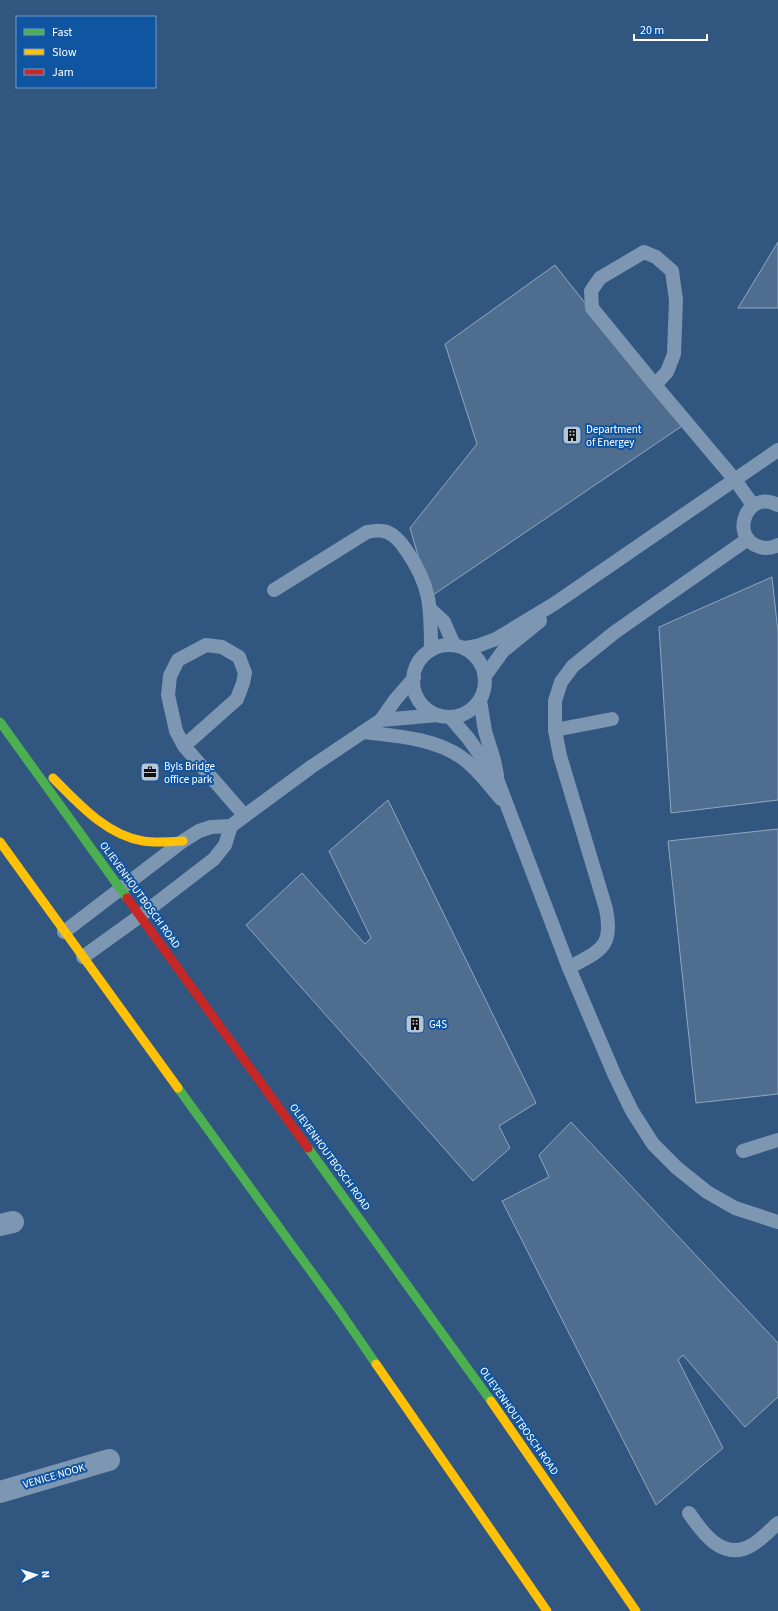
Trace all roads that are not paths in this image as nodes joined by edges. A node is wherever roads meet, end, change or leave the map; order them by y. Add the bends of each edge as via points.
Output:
1 (655, 385) junction
2 (778, 450) edge
3 (735, 480) junction
4 (778, 504) edge
5 (753, 505) junction
6 (748, 540) junction
7 (778, 545) edge
8 (274, 590) dead end
9 (554, 604) junction
10 (430, 609) junction
11 (459, 647) junction
12 (431, 650) junction
13 (485, 676) junction
14 (414, 678) junction
15 (480, 700) junction
16 (444, 716) junction
17 (612, 719) dead end
18 (381, 720) junction
19 (0, 722) edge
20 (555, 730) junction
21 (363, 732) junction
22 (17, 745) junction
23 (184, 746) junction
24 (497, 779) junction
25 (507, 805) junction
26 (245, 816) junction
27 (231, 826) junction
28 (183, 841) junction
29 (0, 842) edge
30 (121, 889) junction
31 (140, 916) junction
32 (64, 932) junction
33 (83, 957) junction
34 (569, 968) junction
35 (778, 1140) edge
36 (743, 1151) dead end
37 (778, 1222) edge
38 (109, 1460) dead end
39 (0, 1492) edge
40 (689, 1513) dead end
41 (573, 1520) junction
42 (778, 1523) edge
43 (639, 1599) dead end
44 (547, 1611) edge
45 (636, 1611) edge

1 - 1 lane via 592,308 591,291 600,278 644,252 656,257 672,271 676,300 674,354 667,372
1 - 3 lane
2 - 3 lane
3 - 5 lane
3 - 9 lane
4 - 5 lane via 762,501
5 - 6 lane via 746,512 743,522
6 - 7 lane via 755,546 765,548
6 - 20 lane via 615,632 573,666 561,682 555,701
8 - 10 lane via 367,532 384,531 400,541 417,565 428,593
9 - 11 lane via 496,639 477,646
9 - 13 lane via 545,617 503,650
10 - 11 lane via 444,622
10 - 12 lane
11 - 12 lane via 442,646
11 - 13 lane via 474,655 482,665
12 - 14 lane via 416,667
13 - 15 lane
14 - 16 lane via 419,700 427,709
14 - 18 lane
15 - 16 lane via 462,715
15 - 24 lane
16 - 18 lane
16 - 24 lane via 468,738
17 - 20 lane
18 - 21 lane
19 - 22 main road, OLIEVENHOUTBOSCH ROAD
20 - 34 lane via 560,756 609,925 608,934 600,949
21 - 25 lane via 446,747 477,771
21 - 26 lane
22 - 28 main road via 104,826 132,839 147,842 159,844
22 - 30 main road, OLIEVENHOUTBOSCH ROAD
23 - 23 lane via 237,699 245,673 239,657 222,647 206,645 178,660 170,676 168,695 176,731
23 - 26 lane
24 - 25 lane
25 - 34 lane
26 - 27 lane
27 - 28 lane via 199,831
27 - 31 lane via 224,845 214,859
28 - 30 lane
29 - 32 main road
30 - 31 main road, OLIEVENHOUTBOSCH ROAD
30 - 32 lane
31 - 33 lane
31 - 41 main road, OLIEVENHOUTBOSCH ROAD via 410,1287
32 - 33 main road
33 - 44 main road via 339,1310
34 - 37 lane via 614,1076 653,1144 707,1192 735,1208
35 - 36 lane
38 - 39 street, VENICE NOOK
40 - 42 lane via 698,1528 726,1550 738,1551 752,1545
41 - 43 main road
41 - 45 main road, OLIEVENHOUTBOSCH ROAD

